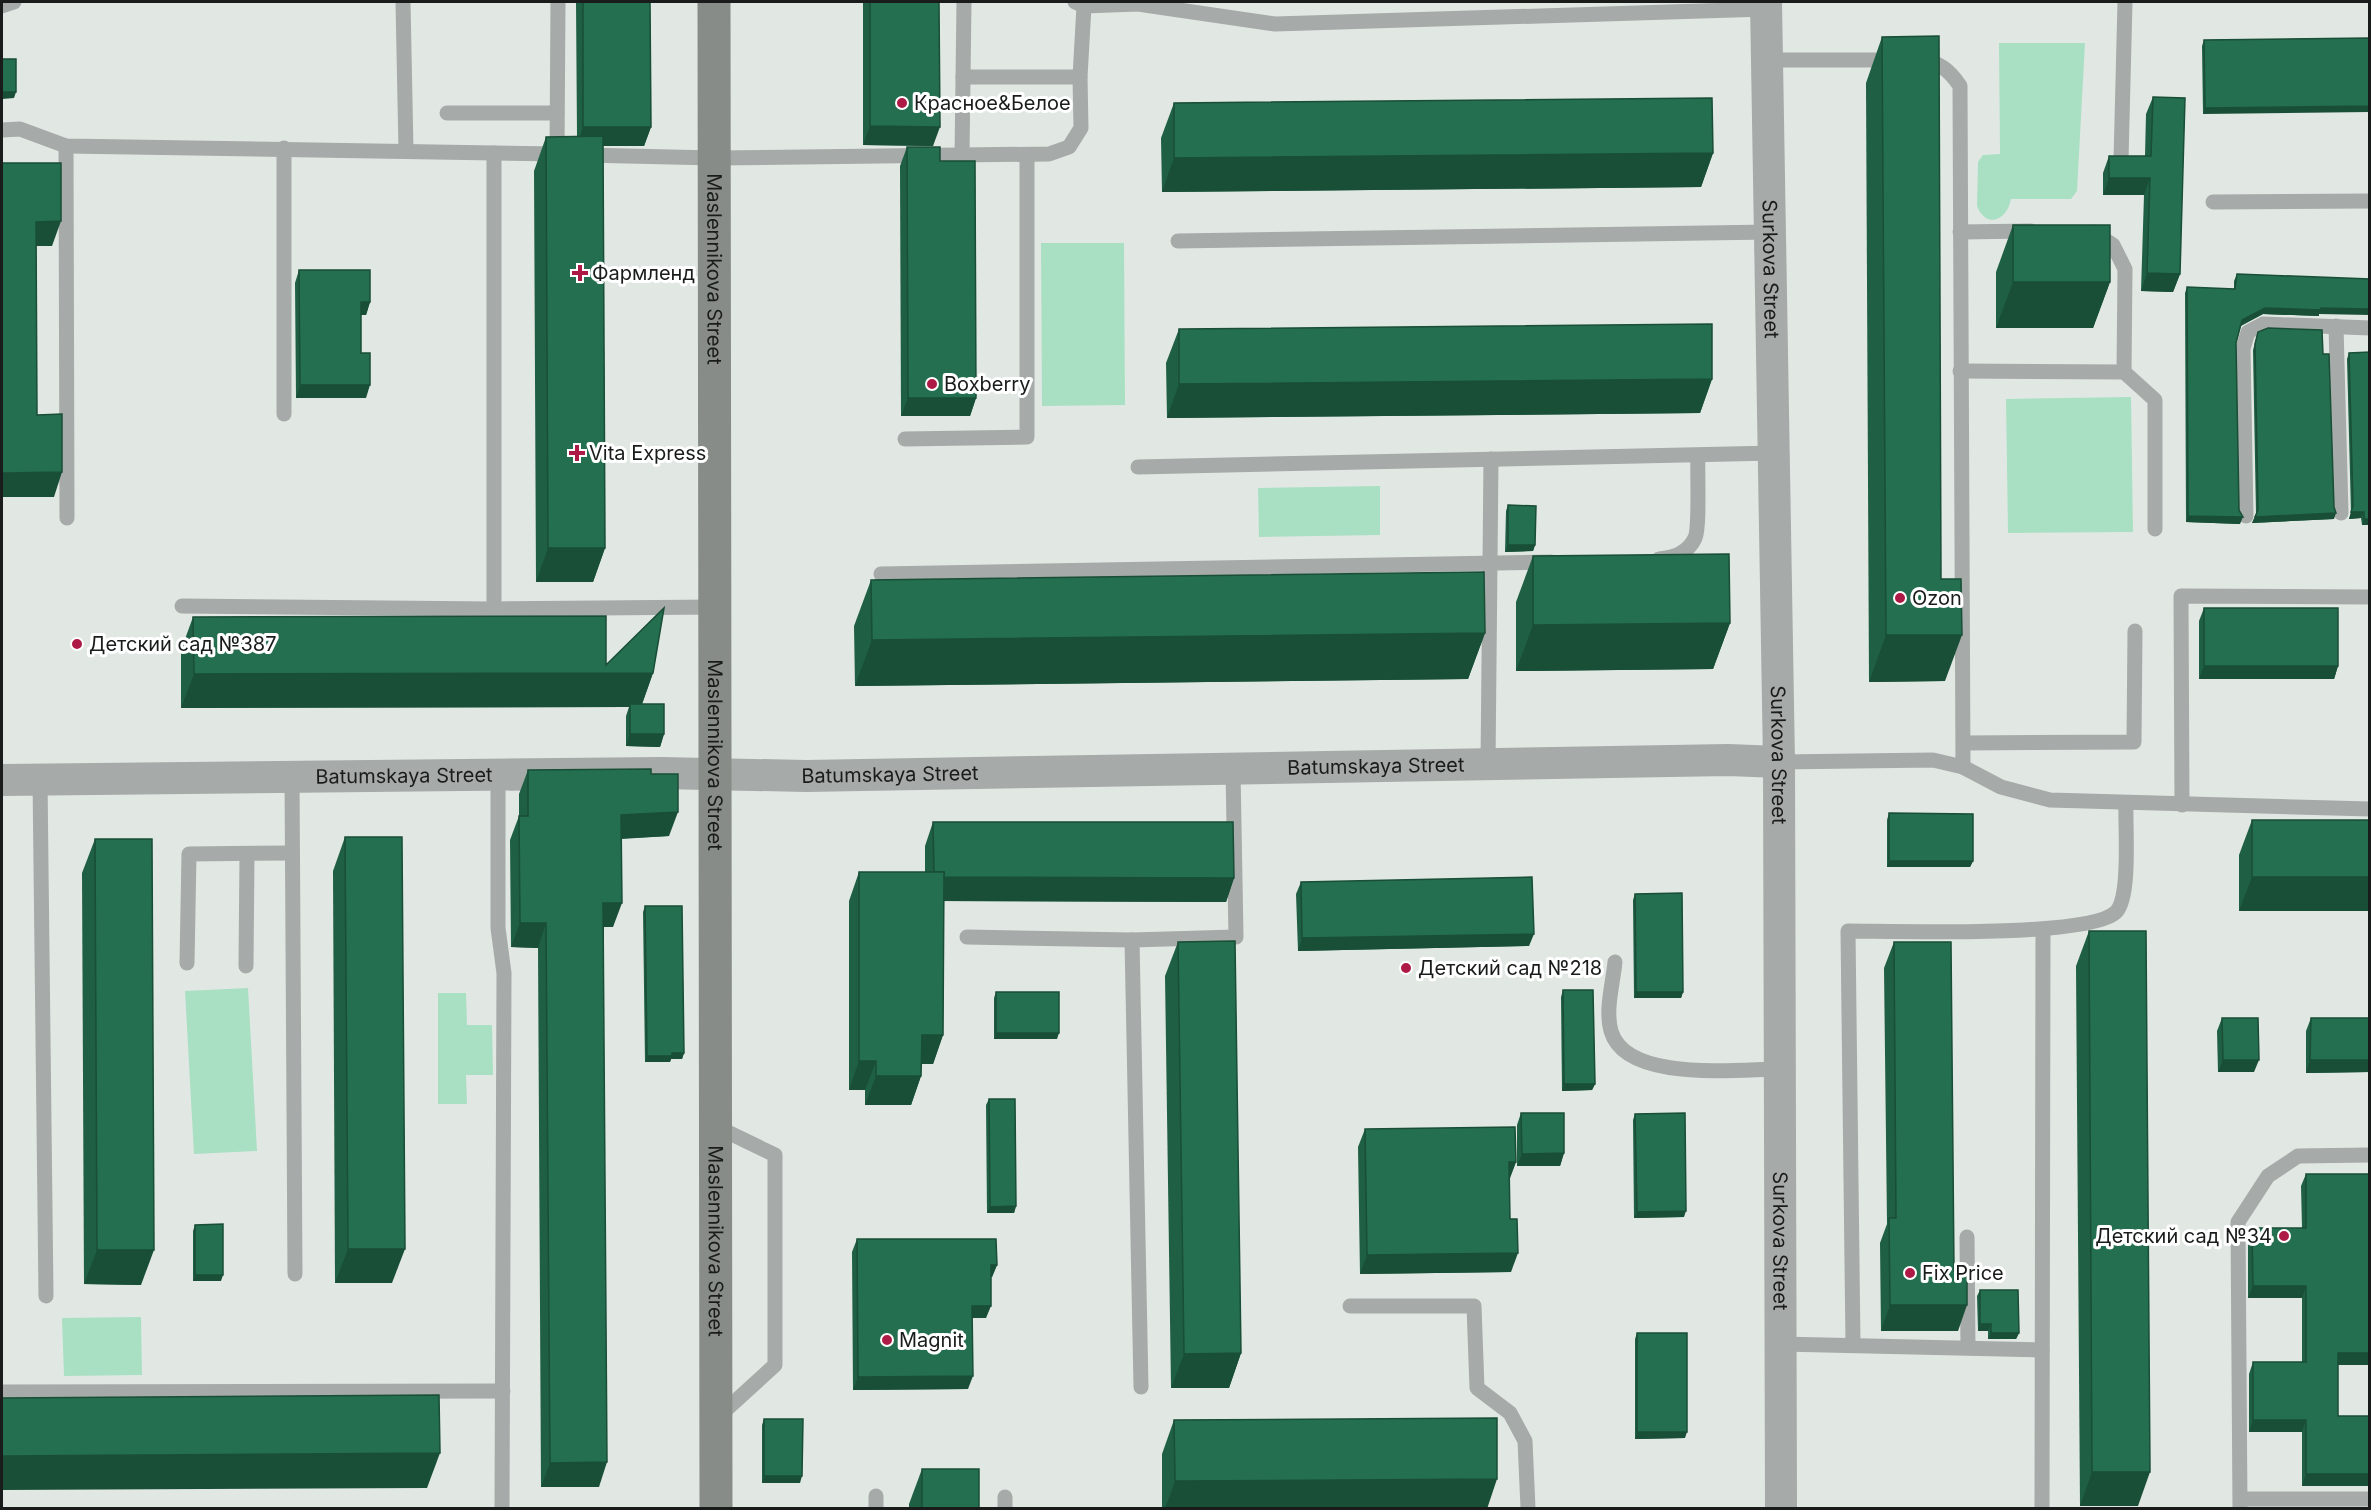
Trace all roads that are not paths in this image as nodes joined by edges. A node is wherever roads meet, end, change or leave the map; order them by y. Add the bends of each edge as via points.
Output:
1 (15, 2) edge
2 (403, 2) edge
3 (558, 2) edge
4 (714, 2) edge
5 (964, 2) edge
6 (2125, 2) edge
7 (1079, 4) edge
8 (1766, 5) edge
9 (2, 6) edge
10 (1767, 60) junction
11 (963, 77) junction
12 (1080, 77) junction
13 (447, 112) dead end
14 (557, 113) junction
15 (2, 130) edge
16 (66, 146) junction
17 (284, 148) junction
18 (406, 150) junction
19 (494, 153) junction
20 (557, 154) junction
21 (962, 156) junction
22 (1027, 156) junction
23 (714, 158) junction
24 (2121, 160) edge
25 (2370, 201) edge
26 (2213, 202) dead end
27 (2079, 230) edge
28 (2043, 231) edge
29 (1770, 232) junction
30 (1960, 232) junction
31 (1178, 241) dead end
32 (2336, 326) junction
33 (2370, 328) edge
34 (1960, 371) junction
35 (2124, 372) junction
36 (284, 414) dead end
37 (905, 439) dead end
38 (1775, 453) junction
39 (1698, 456) junction
40 (1491, 459) junction
41 (1138, 467) dead end
42 (2341, 513) dead end
43 (2246, 516) dead end
44 (67, 518) dead end
45 (2155, 529) dead end
46 (1639, 559) edge
47 (1570, 561) edge
48 (1490, 564) junction
49 (881, 574) dead end
50 (2370, 597) edge
51 (182, 606) dead end
52 (715, 607) junction
53 (494, 609) junction
54 (2135, 631) dead end
55 (1964, 743) junction
56 (1779, 762) junction
57 (1488, 765) junction
58 (1963, 766) junction
59 (1233, 770) junction
60 (498, 774) junction
61 (715, 774) junction
62 (292, 776) junction
63 (40, 779) junction
64 (2, 780) edge
65 (2126, 804) junction
66 (2182, 805) junction
67 (2370, 809) edge
68 (292, 853) junction
69 (247, 854) junction
70 (2043, 930) junction
71 (967, 937) dead end
72 (1132, 940) junction
73 (1616, 962) dead end
74 (187, 963) dead end
75 (246, 966) dead end
76 (1780, 1069) junction
77 (715, 1126) junction
78 (2370, 1155) edge
79 (1967, 1237) dead end
80 (295, 1274) dead end
81 (46, 1296) dead end
82 (1350, 1306) dead end
83 (1781, 1344) junction
84 (1853, 1344) junction
85 (1968, 1347) junction
86 (2042, 1350) junction
87 (1141, 1387) dead end
88 (502, 1391) junction
89 (2, 1392) edge
90 (716, 1419) junction
91 (2370, 1499) edge
92 (2241, 1504) edge
93 (502, 1509) edge
94 (716, 1509) edge
95 (1528, 1509) edge
96 (1781, 1509) edge
97 (2042, 1509) edge

1 - 9 lane
2 - 18 lane
3 - 14 lane
4 - 23 street, Maslennikova Street
5 - 11 lane
6 - 24 lane
7 - 8 lane via 1138,4 1275,24
7 - 12 lane
8 - 10 street, Surkova Street
10 - 29 street, Surkova Street
10 - 30 lane via 1927,60 1949,70 1960,86
11 - 12 lane
11 - 21 lane
12 - 22 lane via 1081,128 1069,147
13 - 14 lane
14 - 20 lane
15 - 16 lane via 20,129
16 - 17 lane
16 - 44 lane
17 - 18 lane
17 - 36 lane
18 - 19 lane
19 - 20 lane
19 - 53 lane
20 - 23 lane
21 - 22 lane
21 - 23 lane
22 - 37 lane via 1027,436
23 - 52 street, Maslennikova Street
25 - 26 lane
27 - 35 lane via 2090,230 2113,244 2125,269
28 - 30 lane
29 - 31 lane
29 - 38 street, Surkova Street
30 - 34 lane
32 - 33 lane
32 - 42 lane
32 - 43 lane via 2263,324 2248,332 2242,349
34 - 35 lane
34 - 55 lane
35 - 45 lane via 2156,400
38 - 39 lane
38 - 56 street, Surkova Street
39 - 40 lane
39 - 46 lane via 1695,537 1686,550 1673,558
40 - 41 lane
40 - 48 lane
47 - 48 lane
48 - 49 lane
48 - 57 lane
50 - 66 lane via 2181,596
51 - 53 lane
52 - 53 lane
52 - 61 street, Maslennikova Street
54 - 55 lane via 2134,742
55 - 58 lane
56 - 57 street, Batumskaya Street
56 - 58 lane via 1933,760
56 - 76 street, Surkova Street
57 - 59 street, Batumskaya Street
58 - 65 lane via 2001,787 2050,800
59 - 61 street, Batumskaya Street
59 - 72 lane via 1236,937
60 - 61 street, Batumskaya Street
60 - 62 street, Batumskaya Street
60 - 88 lane via 498,928 504,973
61 - 77 street, Maslennikova Street
62 - 63 street, Batumskaya Street
62 - 68 lane
63 - 64 street, Batumskaya Street
63 - 81 lane
65 - 66 lane
65 - 70 lane via 2124,894 2116,912 2101,921
66 - 67 lane
68 - 69 lane
68 - 80 lane
69 - 74 lane via 189,854
69 - 75 lane
70 - 84 lane via 1848,931
70 - 86 lane
71 - 72 lane
72 - 87 lane
73 - 76 lane via 1609,1008 1611,1031 1621,1050 1641,1062 1667,1068
76 - 83 street, Surkova Street
77 - 90 street, Maslennikova Street
77 - 90 lane via 775,1155 775,1365
78 - 92 lane via 2298,1156 2268,1176 2238,1222
79 - 85 lane
82 - 95 lane via 1474,1306 1477,1388 1510,1413 1525,1441
83 - 84 lane
83 - 96 street, Surkova Street
84 - 85 lane
85 - 86 lane
86 - 97 lane
88 - 89 lane
88 - 93 lane
90 - 94 street, Maslennikova Street
91 - 92 lane

